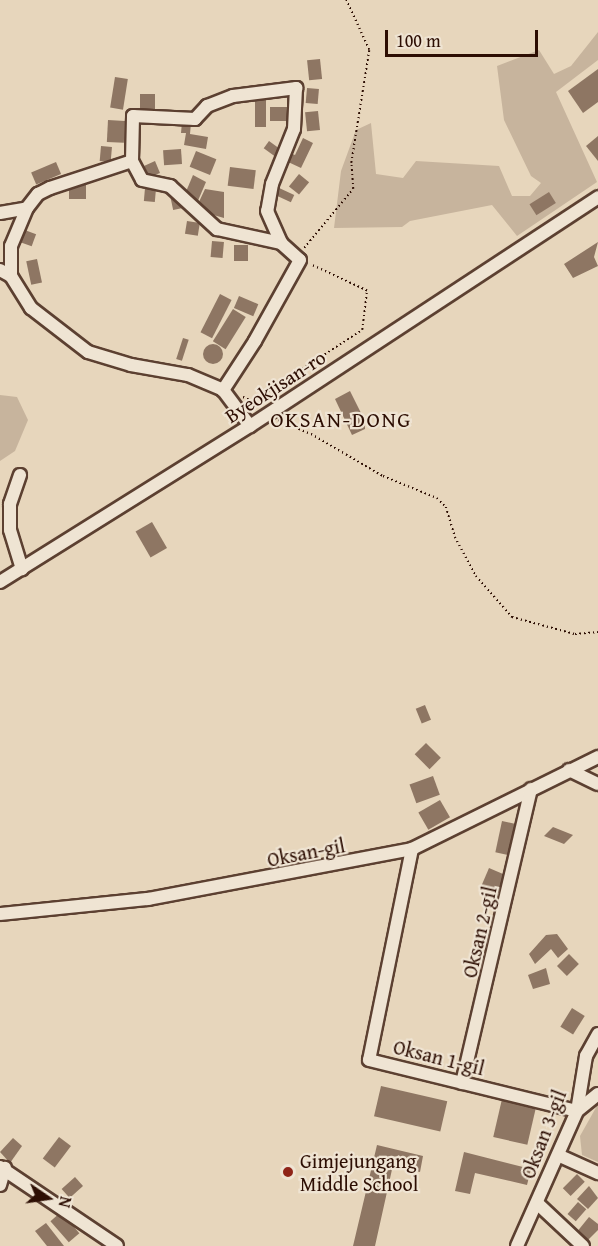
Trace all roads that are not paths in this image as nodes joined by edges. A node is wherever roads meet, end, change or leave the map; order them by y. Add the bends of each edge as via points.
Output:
1 (132, 161) junction
2 (598, 197) edge
3 (27, 208) junction
4 (0, 213) edge
5 (281, 243) junction
6 (5, 273) edge
7 (222, 390) junction
8 (250, 426) junction
9 (20, 476) dead end
10 (22, 568) junction
11 (0, 582) edge
12 (598, 757) edge
13 (569, 770) junction
14 (598, 784) edge
15 (531, 789) junction
16 (412, 849) junction
17 (0, 914) edge
18 (598, 1034) edge
19 (462, 1083) junction
20 (598, 1094) edge
21 (577, 1111) junction
22 (560, 1156) junction
23 (2, 1167) edge
24 (598, 1173) edge
25 (0, 1185) edge
26 (537, 1203) junction
27 (117, 1246) edge
28 (518, 1246) edge
29 (583, 1246) edge

1 - 3 street via 50,188 38,194
1 - 5 street via 142,180 170,186 217,230
1 - 5 street via 133,116 195,119 207,106 233,96 296,88 294,129 267,211
2 - 8 street, Byeokjisan-ro
3 - 4 street
3 - 6 street
5 - 7 street via 296,256 255,341
6 - 7 street via 31,308 88,352 131,365 188,375
7 - 8 street
8 - 10 street, Byeokjisan-ro
9 - 10 street via 10,504 10,530
10 - 11 street, Byeokjisan-ro
12 - 13 street, Oksan-gil
13 - 14 street
13 - 15 street, Oksan-gil
15 - 16 street, Oksan-gil
15 - 19 street, Oksan 2-gil
16 - 17 street, Oksan-gil via 159,897
16 - 19 street, Oksan 1-gil via 369,1060
18 - 21 street, Oksan 3-gil via 586,1056
19 - 21 street, Oksan 1-gil
20 - 21 street
21 - 22 street, Oksan 3-gil
22 - 24 street
22 - 26 street, Oksan 3-gil
23 - 25 street
23 - 27 street
26 - 28 street, Oksan 3-gil
26 - 29 street

